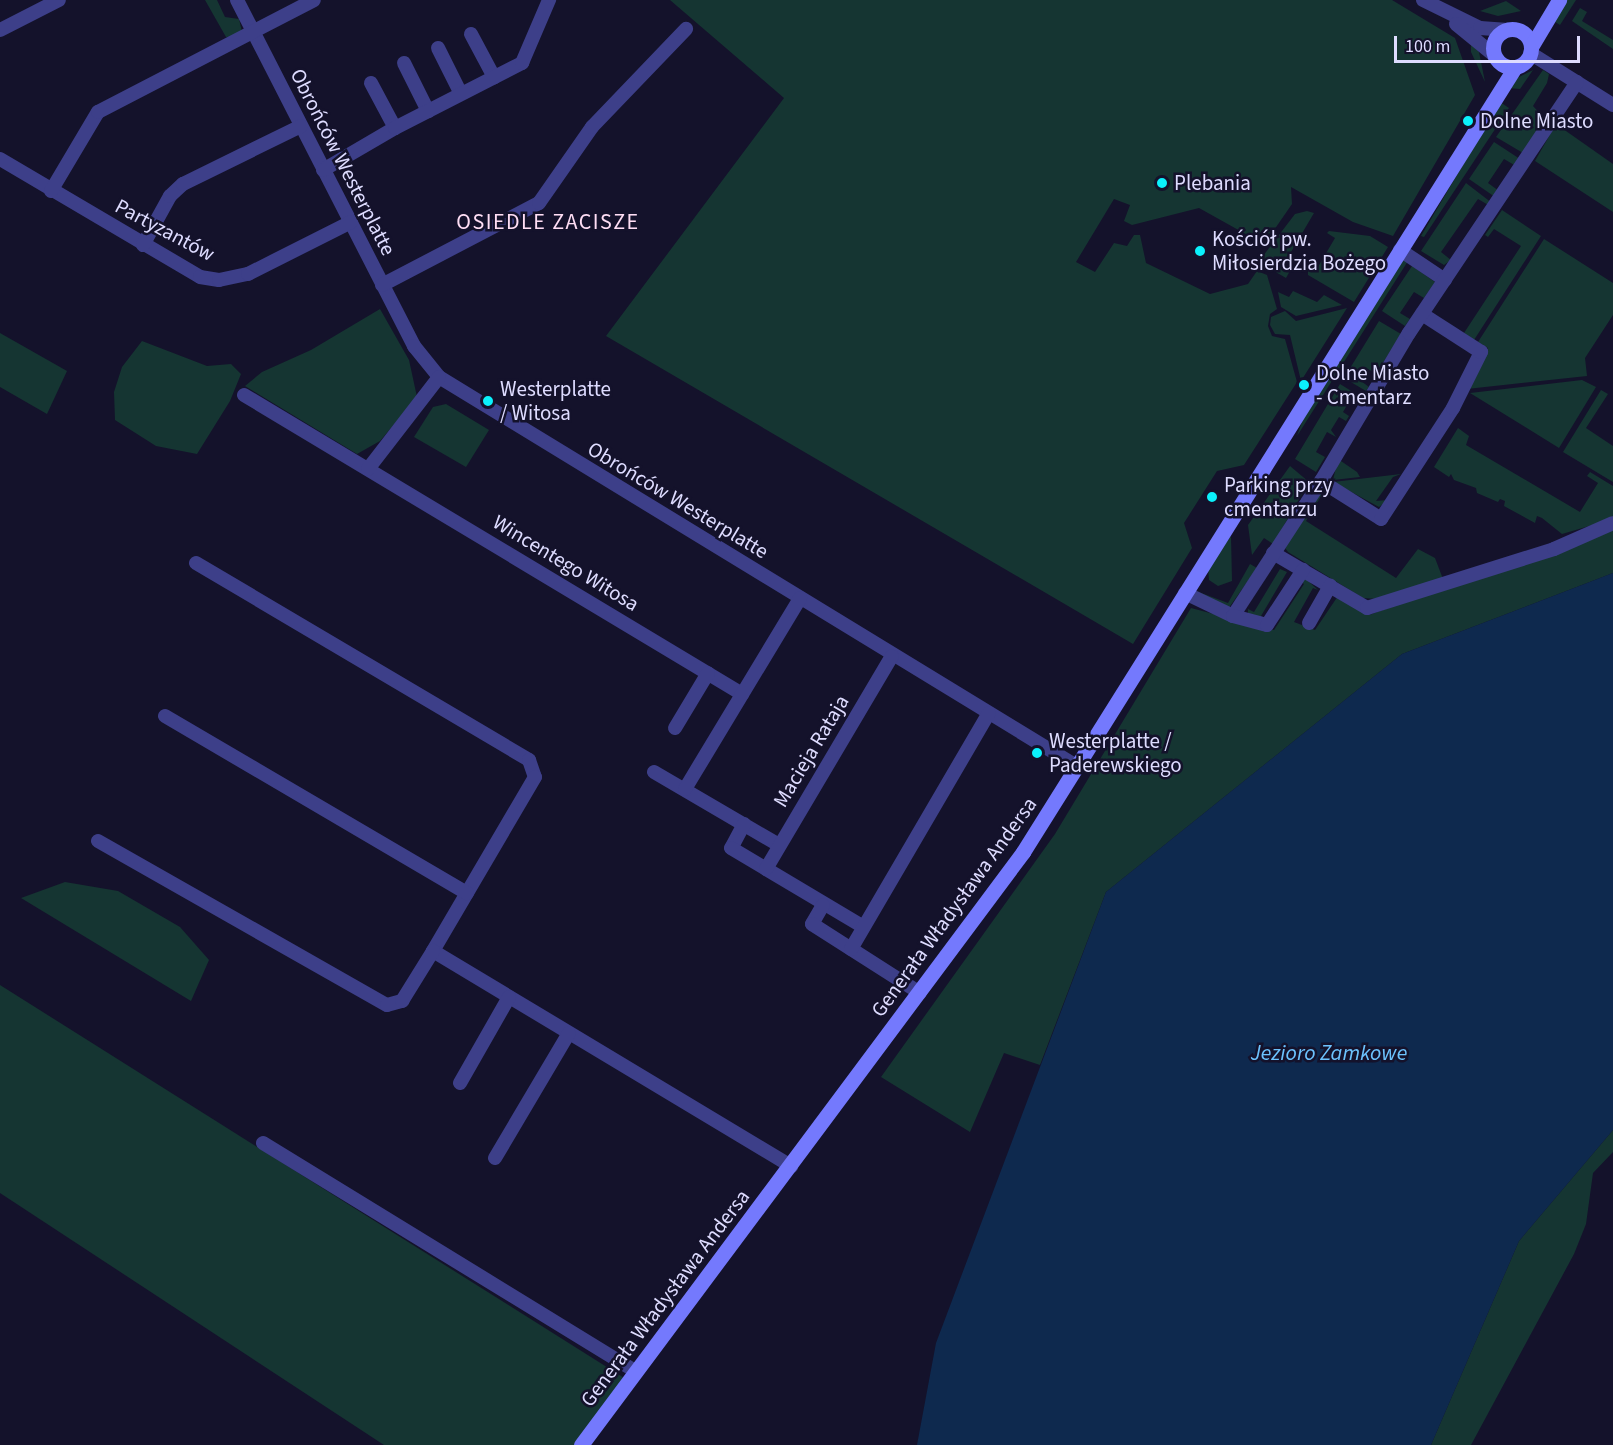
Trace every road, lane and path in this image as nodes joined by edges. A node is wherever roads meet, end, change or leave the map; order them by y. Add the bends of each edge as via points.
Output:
1 (59, 0) edge
2 (237, 0) edge
3 (314, 0) edge
4 (549, 0) edge
5 (1556, 0) edge
6 (1424, 1) edge
7 (686, 29) dead end
8 (0, 30) edge
9 (253, 30) junction
10 (1513, 30) junction
11 (471, 34) dead end
12 (438, 48) dead end
13 (1531, 50) junction
14 (1495, 57) junction
15 (404, 63) dead end
16 (1515, 67) junction
17 (494, 77) junction
18 (1577, 82) junction
19 (371, 83) dead end
20 (461, 94) junction
21 (1613, 105) edge
22 (428, 111) junction
23 (301, 126) junction
24 (1479, 126) junction
25 (395, 128) junction
26 (0, 159) edge
27 (323, 170) junction
28 (51, 191) junction
29 (351, 222) junction
30 (142, 245) junction
31 (1400, 250) junction
32 (1445, 280) junction
33 (382, 285) junction
34 (1422, 314) junction
35 (439, 377) junction
36 (244, 395) dead end
37 (368, 469) junction
38 (1321, 481) junction
39 (1613, 523) edge
40 (1274, 553) junction
41 (196, 563) dead end
42 (1303, 570) junction
43 (1330, 586) junction
44 (1185, 593) junction
45 (800, 598) junction
46 (1233, 616) junction
47 (1309, 622) dead end
48 (892, 656) junction
49 (708, 673) junction
50 (742, 694) junction
51 (989, 713) junction
52 (165, 716) dead end
53 (675, 728) dead end
54 (1078, 767) junction
55 (654, 772) dead end
56 (685, 789) junction
57 (744, 824) junction
58 (99, 841) dead end
59 (780, 844) junction
60 (766, 869) junction
61 (467, 893) junction
62 (823, 905) junction
63 (862, 926) junction
64 (851, 949) junction
65 (433, 951) junction
66 (920, 993) junction
67 (509, 997) junction
68 (569, 1033) junction
69 (460, 1083) dead end
70 (263, 1143) dead end
71 (495, 1158) dead end
72 (791, 1166) junction
73 (636, 1372) junction
74 (581, 1445) edge

1 - 8 street
2 - 9 street, Obrońców Westerplatte
3 - 9 street
4 - 17 street via 522,63
5 - 10 main road
5 - 13 main road
6 - 10 street via 1480,28
6 - 14 street
7 - 33 street via 592,127 539,203
9 - 23 street, Obrońców Westerplatte
9 - 28 street via 98,112
10 - 13 main road via 1526,35
10 - 14 main road via 1495,39
11 - 17 street
12 - 20 street
13 - 16 main road
13 - 18 street
14 - 16 main road via 1506,66
14 - 24 main road, Generała Władysława Andersa via 1494,84
15 - 22 street
16 - 24 main road, Generała Władysława Andersa
17 - 20 street
18 - 21 street
18 - 32 street
19 - 25 street
20 - 22 street
22 - 25 street
23 - 27 street, Obrońców Westerplatte
23 - 30 street via 183,184 170,196
24 - 31 main road, Generała Władysława Andersa
25 - 27 street
26 - 28 street, Partyzantów
27 - 29 street, Obrońców Westerplatte
28 - 30 street, Partyzantów
29 - 30 street, Partyzantów via 234,279 200,277
29 - 33 street, Obrońców Westerplatte
31 - 32 street
31 - 44 main road, Generała Władysława Andersa
32 - 34 street
33 - 35 street, Obrońców Westerplatte via 414,346
34 - 38 street
34 - 38 street via 1481,352 1453,408 1381,519
35 - 37 street
35 - 45 street, Obrońców Westerplatte
36 - 37 street, Wincentego Witosa
37 - 49 street, Wincentego Witosa
38 - 40 street
39 - 43 street via 1554,549 1367,608
40 - 42 street
40 - 46 street
41 - 61 street via 529,760 535,777
42 - 43 street
42 - 46 street via 1267,626
43 - 47 street
44 - 46 street
44 - 54 main road, Generała Władysława Andersa
45 - 48 street, Obrońców Westerplatte
45 - 50 street
48 - 51 street, Obrońców Westerplatte
48 - 59 street, Macieja Rataja
49 - 50 street, Wincentego Witosa
49 - 53 street
50 - 56 street
51 - 54 street, Obrońców Westerplatte
51 - 63 street
52 - 61 street
54 - 66 main road, Generała Władysława Andersa via 1000,886
55 - 56 street
56 - 57 street
57 - 59 street
57 - 60 street via 731,848
58 - 65 street via 387,1005 402,1001
59 - 60 street, Macieja Rataja
60 - 62 street
61 - 65 street
62 - 63 street
62 - 64 street via 812,924
63 - 64 street
64 - 66 street
65 - 67 street
66 - 72 main road, Generała Władysława Andersa
67 - 68 street
67 - 69 street
68 - 71 street
68 - 72 street
70 - 73 street
72 - 73 main road, Generała Władysława Andersa
73 - 74 main road, Generała Władysława Andersa

